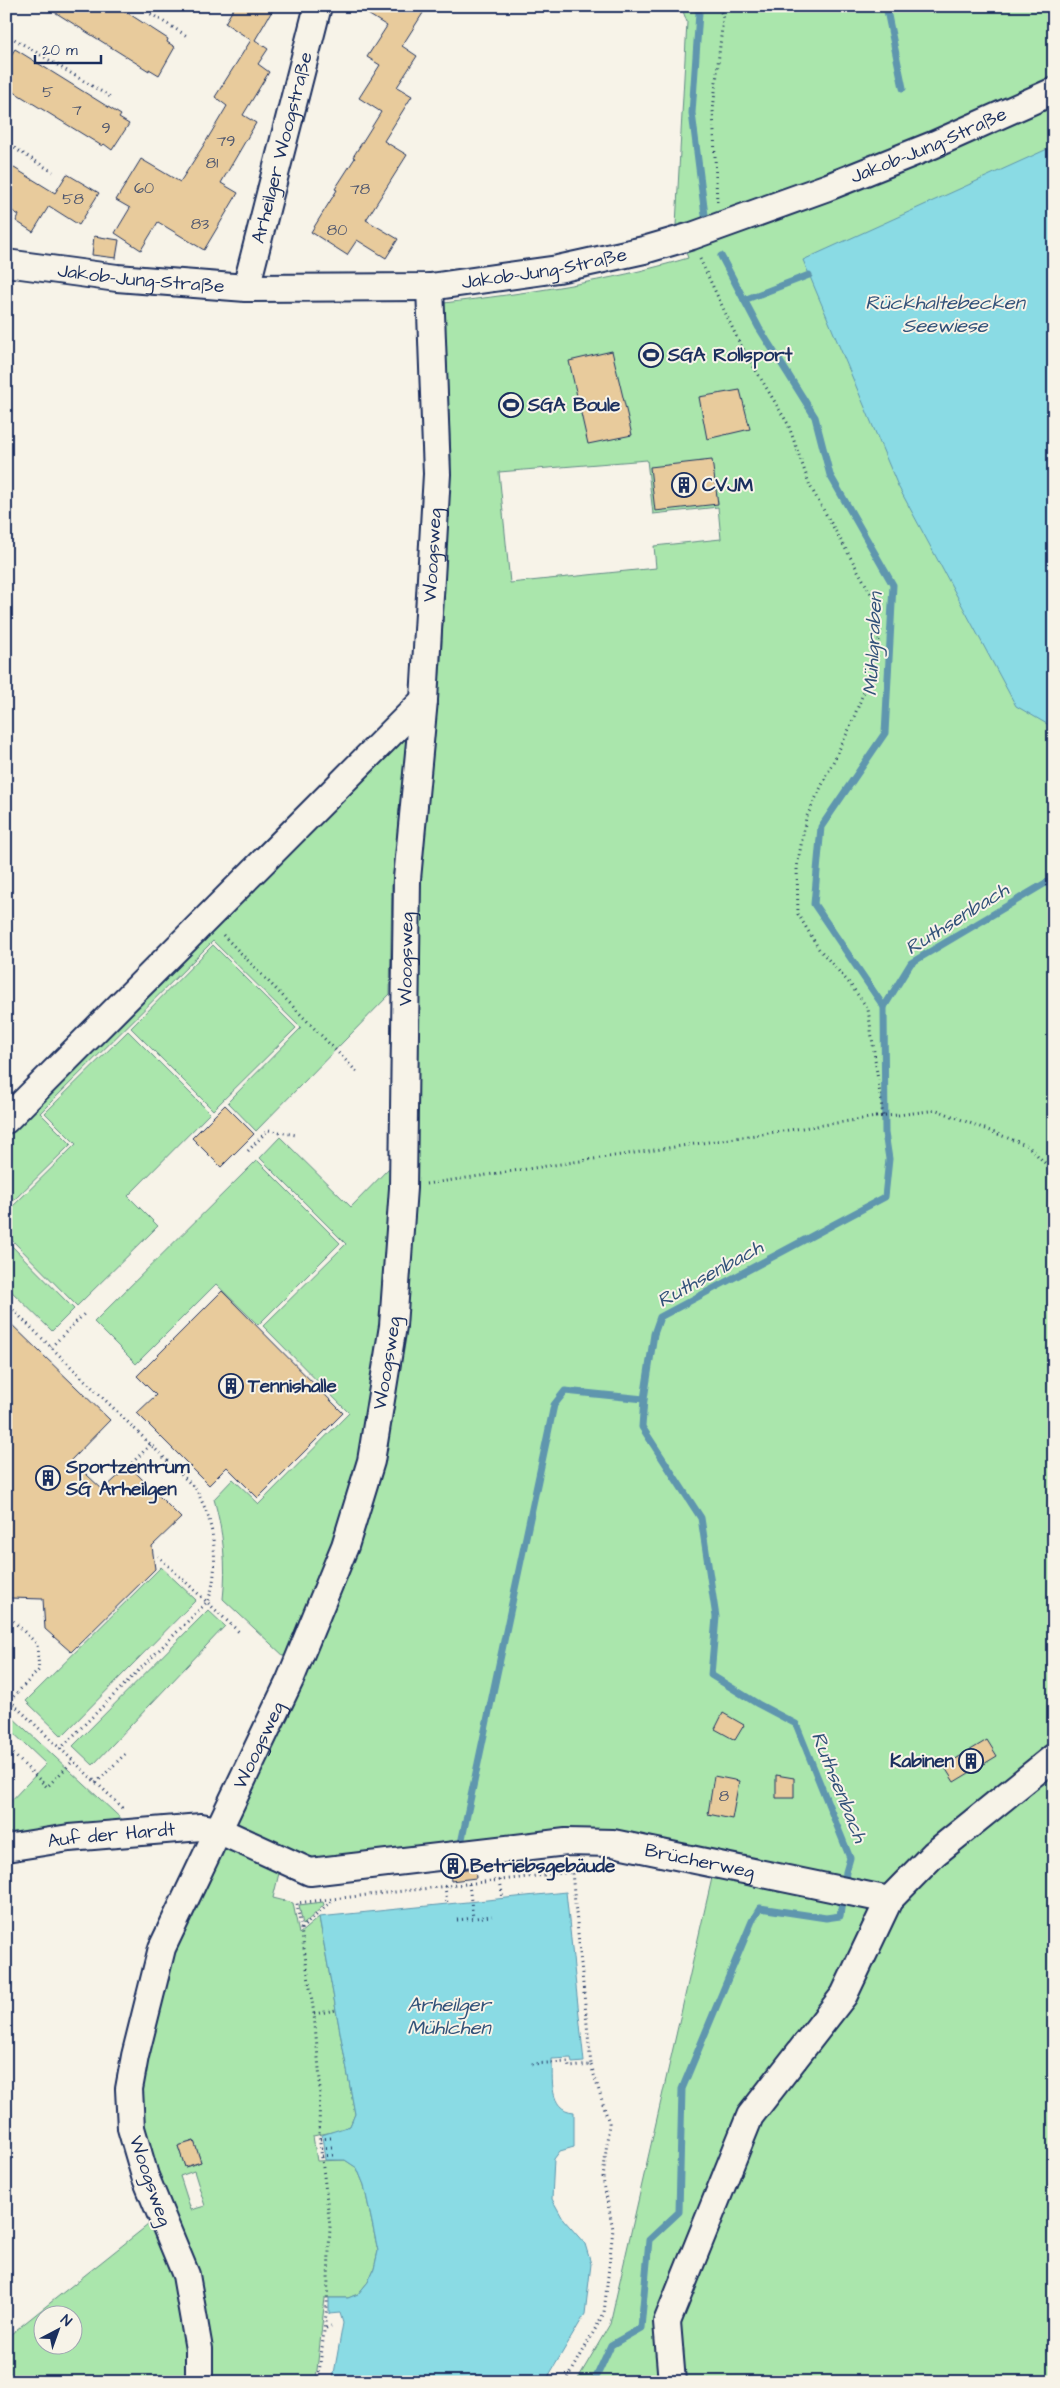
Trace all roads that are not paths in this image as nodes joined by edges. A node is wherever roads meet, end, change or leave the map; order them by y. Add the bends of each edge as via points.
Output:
1 (318, 6) edge
2 (1054, 91) edge
3 (6, 263) edge
4 (430, 287) junction
5 (246, 288) junction
6 (424, 700) junction
7 (6, 1120) edge
8 (1054, 1757) edge
9 (218, 1830) junction
10 (6, 1848) edge
11 (880, 1898) junction
12 (199, 2382) edge
13 (672, 2382) edge

1 - 5 street, Arheilger Woogstraße
2 - 4 street, Jakob-Jung-Straße via 924,149 692,236 558,269
3 - 5 street, Jakob-Jung-Straße via 118,278
4 - 5 street, Jakob-Jung-Straße
4 - 6 street, Woogsweg via 438,463
6 - 7 street
6 - 9 street, Woogsweg via 407,879 403,1188 393,1326 371,1461 345,1546 290,1680
8 - 11 street
9 - 10 street, Auf der Hardt via 201,1827 69,1838
9 - 11 street, Brücherweg via 310,1872 576,1841 612,1843
9 - 12 street, Woogsweg via 162,1948 129,2089 132,2128 145,2176 186,2276 199,2349
11 - 13 street via 844,1994 750,2116 668,2322

